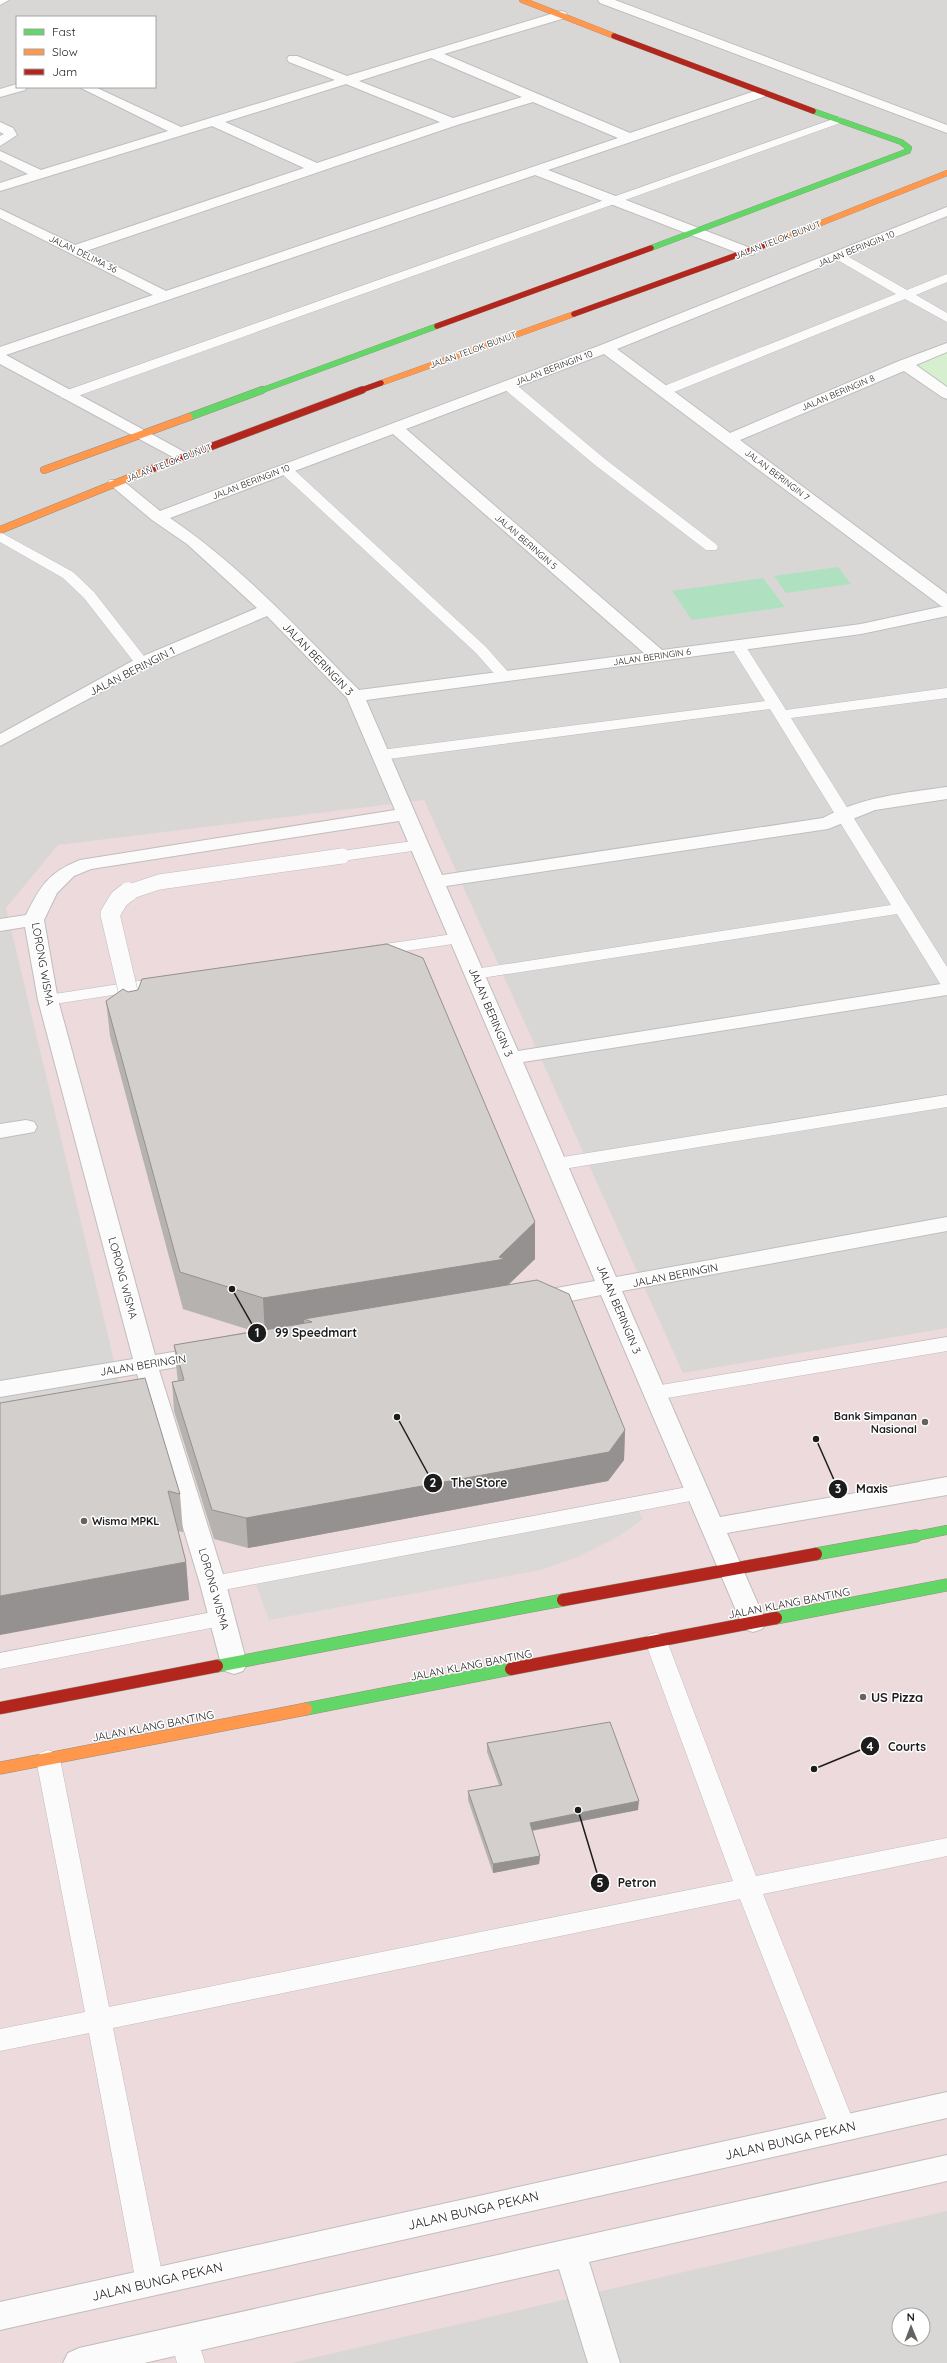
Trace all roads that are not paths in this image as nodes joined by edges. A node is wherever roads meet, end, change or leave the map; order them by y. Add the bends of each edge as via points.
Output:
1 (3, 0) edge
2 (522, 0) edge
3 (604, 0) edge
4 (0, 1) edge
5 (561, 15) junction
6 (432, 54) junction
7 (293, 60) dead end
8 (346, 80) junction
9 (18, 88) edge
10 (87, 88) edge
11 (0, 93) edge
12 (762, 93) junction
13 (535, 97) junction
14 (839, 120) junction
15 (212, 121) junction
16 (452, 122) junction
17 (0, 126) edge
18 (947, 129) edge
19 (179, 132) junction
20 (630, 138) junction
21 (0, 142) edge
22 (0, 155) edge
23 (316, 168) junction
24 (536, 170) junction
25 (947, 173) edge
26 (40, 175) junction
27 (0, 187) edge
28 (612, 200) junction
29 (947, 211) edge
30 (0, 213) edge
31 (694, 232) junction
32 (74, 250) junction
33 (748, 252) junction
34 (840, 256) junction
35 (947, 278) edge
36 (907, 295) junction
37 (166, 296) junction
38 (947, 318) edge
39 (947, 347) edge
40 (606, 348) junction
41 (0, 352) edge
42 (0, 358) edge
43 (904, 364) junction
44 (508, 385) junction
45 (664, 391) junction
46 (947, 394) edge
47 (67, 395) junction
48 (396, 428) junction
49 (139, 435) junction
50 (729, 439) junction
51 (182, 457) junction
52 (285, 469) junction
53 (44, 470) dead end
54 (116, 483) junction
55 (158, 517) junction
56 (0, 530) edge
57 (0, 536) edge
58 (711, 547) dead end
59 (947, 602) edge
60 (269, 609) junction
61 (947, 611) edge
62 (738, 646) junction
63 (658, 656) junction
64 (142, 663) junction
65 (504, 676) junction
66 (947, 693) edge
67 (355, 696) junction
68 (778, 709) junction
69 (0, 741) edge
70 (381, 755) junction
71 (947, 793) edge
72 (844, 813) junction
73 (406, 814) junction
74 (420, 845) junction
75 (435, 882) junction
76 (902, 908) junction
77 (34, 920) junction
78 (0, 925) edge
79 (460, 938) junction
80 (357, 954) edge
81 (475, 974) junction
82 (183, 980) edge
83 (947, 980) edge
84 (947, 989) edge
85 (48, 1000) junction
86 (134, 1017) edge
87 (511, 1058) junction
88 (947, 1101) edge
89 (26, 1127) dead end
90 (0, 1131) edge
91 (557, 1164) junction
92 (947, 1224) edge
93 (610, 1288) junction
94 (515, 1303) edge
95 (947, 1344) edge
96 (224, 1352) edge
97 (146, 1364) junction
98 (0, 1389) edge
99 (655, 1393) junction
100 (947, 1486) edge
101 (698, 1493) junction
102 (713, 1527) junction
103 (947, 1530) edge
104 (731, 1569) junction
105 (213, 1584) junction
106 (947, 1585) edge
107 (223, 1618) junction
108 (754, 1622) junction
109 (656, 1641) junction
110 (0, 1660) edge
111 (234, 1664) junction
112 (0, 1708) edge
113 (48, 1759) junction
114 (0, 1768) edge
115 (947, 1847) edge
116 (748, 1888) junction
117 (99, 2020) junction
118 (0, 2040) edge
119 (947, 2105) edge
120 (843, 2128) junction
121 (947, 2168) edge
122 (570, 2252) junction
123 (150, 2282) junction
124 (0, 2316) edge
125 (188, 2351) edge
126 (79, 2363) edge
127 (604, 2363) edge

1 - 4 street
2 - 5 main road
3 - 18 street
5 - 6 street
5 - 12 main road
6 - 8 street
6 - 13 street
7 - 8 street
8 - 15 street
8 - 16 street
9 - 11 street
10 - 19 street
12 - 14 main road
12 - 20 street
13 - 16 street
13 - 20 street
14 - 28 lane
14 - 31 main road via 901,142 909,148 908,151
15 - 19 street
15 - 23 street
16 - 23 street
17 - 21 street via 11,135
19 - 26 street
20 - 24 street
22 - 26 street
23 - 32 street
24 - 28 street
24 - 37 street
25 - 33 main road, JALAN TELOK BUNUT
26 - 27 street
28 - 31 street
28 - 47 lane
29 - 34 street, JALAN BERINGIN 10
30 - 32 street, JALAN DELIMA 36
31 - 33 street
31 - 49 main road
32 - 37 street, JALAN DELIMA 36
33 - 51 main road, JALAN TELOK BUNUT
34 - 36 lane
34 - 40 street, JALAN BERINGIN 10
35 - 36 lane
36 - 38 lane
36 - 45 lane
37 - 41 street
39 - 43 street, JALAN BERINGIN 8
40 - 44 street, JALAN BERINGIN 10
40 - 45 street, JALAN BERINGIN 7
42 - 47 street
43 - 46 street
43 - 50 street, JALAN BERINGIN 8
44 - 48 street, JALAN BERINGIN 10
44 - 58 lane via 600,462
45 - 50 street, JALAN BERINGIN 7
47 - 49 street
48 - 52 street, JALAN BERINGIN 10
48 - 63 street, JALAN BERINGIN 5
49 - 51 street
49 - 53 main road
50 - 59 street, JALAN BERINGIN 7
51 - 54 main road, JALAN TELOK BUNUT
52 - 55 street, JALAN BERINGIN 10
52 - 65 lane via 481,650
54 - 55 street, JALAN BERINGIN 3
54 - 56 main road, JALAN TELOK BUNUT
55 - 60 street, JALAN BERINGIN 3 via 193,541
57 - 64 lane via 68,575 89,595
60 - 64 street, JALAN BERINGIN 1
60 - 67 street, JALAN BERINGIN 3
61 - 62 street, JALAN BERINGIN 6 via 861,629
62 - 63 street, JALAN BERINGIN 6
62 - 68 lane
63 - 65 street, JALAN BERINGIN 6
64 - 69 street, JALAN BERINGIN 1
65 - 67 street, JALAN BERINGIN 6
66 - 68 lane
67 - 70 street, JALAN BERINGIN 3
68 - 70 lane
68 - 72 lane
70 - 73 street, JALAN BERINGIN 3
71 - 72 street via 862,806
72 - 75 street via 828,823
72 - 76 lane
73 - 74 street, JALAN BERINGIN 3
73 - 77 street, LORONG WISMA via 87,864 67,872 48,890
74 - 75 street, JALAN BERINGIN 3
74 - 86 lane, bridge via 159,882 134,888 117,899 110,914
75 - 79 street, JALAN BERINGIN 3
76 - 81 lane
76 - 83 lane
77 - 78 street
77 - 85 street, LORONG WISMA
79 - 80 lane
79 - 81 street, JALAN BERINGIN 3
81 - 87 street, JALAN BERINGIN 3
82 - 85 lane
84 - 87 street
85 - 97 street, LORONG WISMA
87 - 91 street, JALAN BERINGIN 3
88 - 91 lane
89 - 90 street
91 - 93 street, JALAN BERINGIN 3
92 - 93 street, JALAN BERINGIN
93 - 94 street, JALAN BERINGIN
93 - 99 street, JALAN BERINGIN 3
95 - 99 lane
96 - 97 street, JALAN BERINGIN
97 - 98 street, JALAN BERINGIN
97 - 105 street, LORONG WISMA
99 - 101 street, JALAN BERINGIN 3
100 - 102 street
101 - 102 street, JALAN BERINGIN 3
101 - 105 lane
102 - 104 street, JALAN BERINGIN 3
103 - 104 main road
104 - 108 street, JALAN BERINGIN 3
104 - 111 main road
105 - 107 street, LORONG WISMA
106 - 108 main road, JALAN KLANG BANTING
107 - 110 lane
107 - 111 street, LORONG WISMA
108 - 109 main road, JALAN KLANG BANTING
109 - 113 main road, JALAN KLANG BANTING
109 - 116 lane
111 - 112 main road
113 - 114 main road, JALAN KLANG BANTING
113 - 117 lane
115 - 116 lane
116 - 117 lane
116 - 120 lane
117 - 118 lane
117 - 123 lane
119 - 120 street, JALAN BUNGA PEKAN
120 - 123 street, JALAN BUNGA PEKAN
121 - 122 street
122 - 125 street
122 - 127 street
123 - 124 street, JALAN BUNGA PEKAN
125 - 126 street

